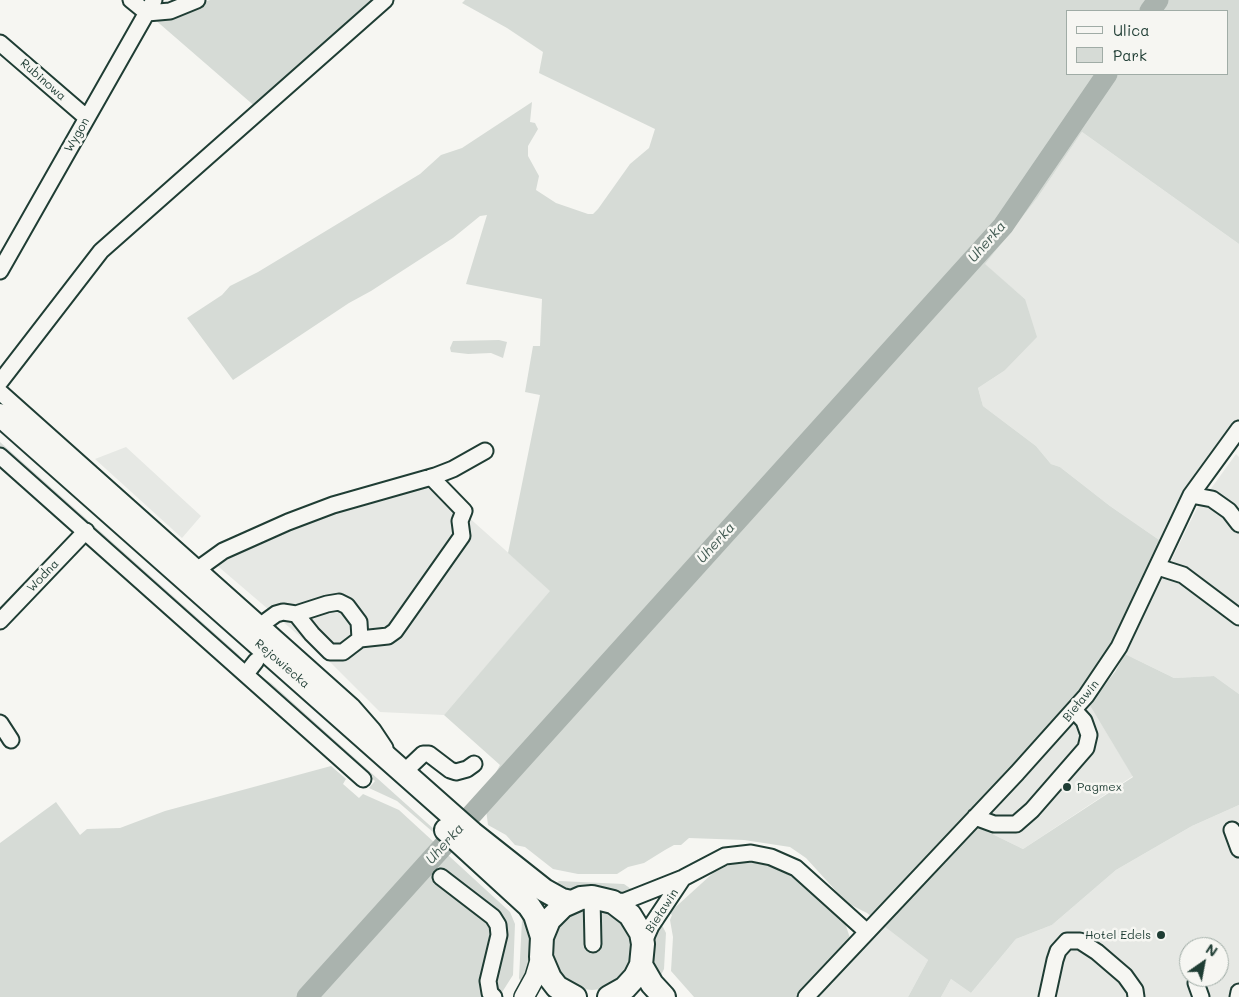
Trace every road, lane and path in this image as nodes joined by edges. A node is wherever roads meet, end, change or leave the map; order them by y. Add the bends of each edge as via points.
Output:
1 (131, 0) edge
2 (197, 0) edge
3 (385, 0) edge
4 (151, 7) edge
5 (0, 42) edge
6 (87, 118) junction
7 (0, 271) edge
8 (0, 382) edge
9 (0, 392) edge
10 (0, 415) edge
11 (1239, 429) edge
12 (0, 433) edge
13 (485, 451) dead end
14 (0, 456) edge
15 (431, 477) junction
16 (1191, 495) junction
17 (1239, 524) edge
18 (86, 531) junction
19 (1158, 567) junction
20 (198, 569) junction
21 (296, 614) junction
22 (1239, 617) edge
23 (0, 621) edge
24 (262, 626) junction
25 (360, 639) junction
26 (251, 667) junction
27 (1074, 710) junction
28 (0, 723) edge
29 (11, 740) dead end
30 (474, 764) dead end
31 (398, 767) junction
32 (363, 779) dead end
33 (975, 818) junction
34 (446, 820) junction
35 (1232, 830) dead end
36 (468, 839) junction
37 (1239, 849) edge
38 (441, 878) dead end
39 (683, 878) junction
40 (592, 900) junction
41 (866, 931) junction
42 (593, 944) dead end
43 (541, 947) junction
44 (642, 954) junction
45 (1239, 992) edge
46 (616, 996) edge
47 (494, 997) edge
48 (524, 997) edge
49 (575, 997) edge
50 (664, 997) edge
51 (806, 997) edge
52 (1047, 997) edge
53 (1136, 997) edge
54 (1238, 997) edge

1 - 4 street
2 - 4 street via 170,11
3 - 8 street via 101,251
4 - 6 street, Wygon
5 - 6 street, Rubinowa
6 - 7 street, Wygon
9 - 20 street
10 - 31 highway, Rejowiecka
11 - 16 street, Bieławin
12 - 26 highway, Rejowiecka
13 - 15 street
14 - 18 street
15 - 20 street via 333,505 223,551
15 - 25 street via 464,511 460,521 462,536 396,631 388,636
16 - 17 street via 1212,499 1229,511
16 - 19 street, Bieławin
18 - 23 street, Wodna
18 - 26 street
19 - 22 street via 1182,575
19 - 27 street, Bieławin via 1119,647
20 - 24 street
21 - 24 street via 276,614
21 - 25 street via 330,652 343,652
21 - 25 street via 338,602 347,606 359,622
24 - 31 street via 352,706
26 - 32 street
26 - 34 highway, Rejowiecka
27 - 33 street, Bieławin
27 - 33 street via 1090,735 1086,748 1032,810 1016,824 994,824
28 - 29 street
30 - 31 street via 456,772 429,754 423,754
31 - 34 highway, Rejowiecka
33 - 41 street, Bieławin
34 - 36 highway, Rejowiecka
35 - 37 street
36 - 40 highway, Rejowiecka via 544,890
36 - 43 highway, Rejowiecka via 536,915
38 - 47 street via 498,925 499,935 488,981
39 - 40 street, Bieławin via 626,902
39 - 41 street, Bieławin via 733,854 771,857 796,868
39 - 44 street, Bieławin via 651,926
40 - 42 street
40 - 43 highway via 556,912 545,928
40 - 44 highway, Rejowiecka via 626,911 636,923
41 - 51 street, Bieławin
43 - 48 main road via 533,982
43 - 49 highway, Rejowiecka via 550,978 557,987
44 - 46 highway via 630,983
44 - 50 highway, Rejowiecka via 652,984
45 - 54 street
52 - 53 street via 1058,951 1067,941 1080,941 1125,976

